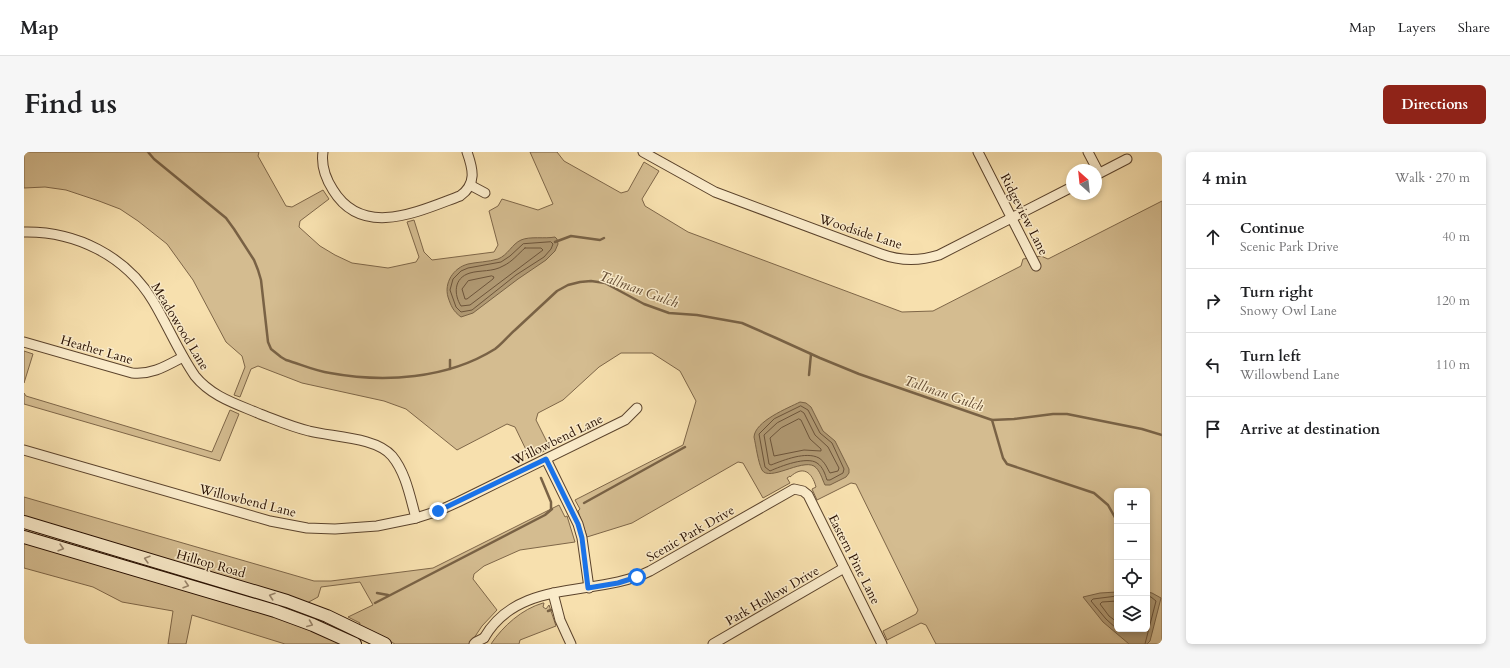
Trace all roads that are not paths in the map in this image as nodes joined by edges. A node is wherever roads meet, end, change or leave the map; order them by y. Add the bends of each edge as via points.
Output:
1 (323, 152) edge
2 (467, 152) edge
3 (643, 152) edge
4 (978, 152) edge
5 (1088, 152) edge
6 (1127, 159) dead end
7 (1093, 164) edge
8 (1102, 172) edge
9 (470, 185) junction
10 (1066, 190) edge
11 (485, 193) dead end
12 (1012, 218) junction
13 (24, 232) edge
14 (1036, 266) dead end
15 (24, 342) edge
16 (184, 357) junction
17 (637, 408) dead end
18 (24, 450) edge
19 (546, 459) junction
20 (801, 485) joint
21 (416, 518) junction
22 (24, 522) edge
23 (24, 537) edge
24 (844, 568) junction
25 (588, 588) junction
26 (553, 593) junction
27 (485, 641) edge
28 (355, 644) edge
29 (385, 644) edge
30 (474, 644) edge
31 (571, 644) edge
32 (713, 644) edge
33 (882, 644) edge

1 - 9 street via 326,176 337,196 353,210 370,217 399,216 460,196
2 - 9 street via 473,172
3 - 12 street, Woodside Lane via 715,192 895,258 915,260 939,255
4 - 12 street, Ridgeview Lane
5 - 7 street
6 - 8 street
9 - 11 street
10 - 12 street, Woodside Lane
12 - 14 street, Ridgeview Lane
13 - 16 street, Meadowood Lane via 54,234 74,239 98,249 119,263 146,291
15 - 16 street, Heather Lane via 136,374 155,372
16 - 21 street, Meadowood Lane via 202,384 233,403 295,427 368,442 384,449 392,455 402,472
17 - 19 street, Willowbend Lane via 625,420
18 - 21 street, Willowbend Lane via 282,524 316,528 358,528
19 - 21 street, Willowbend Lane via 453,504
19 - 25 street via 578,524
20 - 24 street, Eastern Pine Lane
20 - 25 street, Scenic Park Drive via 643,574 621,582
29 -> 22 main road, Hilltop Road via 327,616 287,601
23 -> 28 main road via 270,610
24 - 32 street, Park Hollow Drive
24 - 33 street, Eastern Pine Lane
25 - 26 street, Scenic Park Drive
26 - 27 street, Scenic Park Drive via 532,598 514,607 498,620
26 - 31 street via 560,620
27 - 30 street

